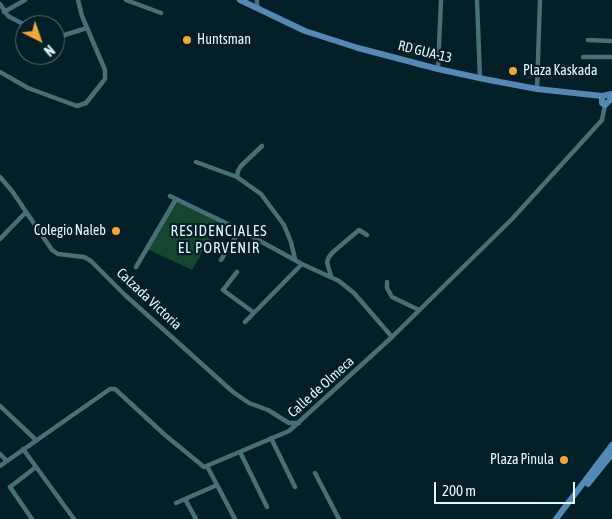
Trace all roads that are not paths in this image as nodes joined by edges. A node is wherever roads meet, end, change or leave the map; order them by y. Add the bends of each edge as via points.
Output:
1 (25, 0) edge
2 (78, 0) edge
3 (126, 0) edge
4 (240, 0) edge
5 (440, 0) edge
6 (476, 0) edge
7 (540, 0) edge
8 (0, 4) edge
9 (255, 4) edge
10 (4, 12) junction
11 (161, 13) dead end
12 (15, 19) edge
13 (87, 28) junction
14 (65, 35) edge
15 (588, 40) dead end
16 (612, 41) edge
17 (400, 42) dead end
18 (439, 53) junction
19 (583, 57) dead end
20 (612, 58) edge
21 (438, 69) junction
22 (0, 72) edge
23 (480, 78) junction
24 (537, 89) junction
25 (612, 97) edge
26 (603, 101) junction
27 (262, 146) dead end
28 (196, 162) dead end
29 (237, 177) junction
30 (1, 181) edge
31 (170, 196) dead end
32 (176, 199) junction
33 (26, 212) junction
34 (240, 230) junction
35 (367, 235) dead end
36 (0, 239) edge
37 (294, 259) junction
38 (220, 260) dead end
39 (302, 264) junction
40 (136, 267) dead end
41 (237, 272) dead end
42 (331, 276) junction
43 (387, 282) dead end
44 (419, 310) junction
45 (254, 312) junction
46 (244, 322) dead end
47 (392, 337) junction
48 (0, 406) edge
49 (299, 423) junction
50 (271, 438) junction
51 (36, 440) junction
52 (612, 445) edge
53 (23, 449) junction
54 (0, 454) edge
55 (240, 454) junction
56 (612, 454) edge
57 (6, 461) junction
58 (0, 466) edge
59 (207, 466) junction
60 (36, 467) junction
61 (315, 473) dead end
62 (217, 484) junction
63 (295, 486) dead end
64 (185, 499) junction
65 (176, 503) dead end
66 (267, 507) dead end
67 (32, 519) edge
68 (74, 519) edge
69 (196, 519) edge
70 (235, 519) edge
71 (339, 519) edge
72 (556, 519) edge
73 (562, 519) edge

1 - 10 street
2 - 13 street
3 - 11 street
4 - 9 main road, RD GUA-13
5 - 18 street
6 - 23 street
7 - 24 street
8 - 10 street
9 - 21 main road, RD GUA-13 via 305,30
10 - 12 street
13 - 14 street
13 - 22 street via 102,60 105,79 86,103 77,106 28,88
15 - 16 street
17 - 18 street
18 - 21 street
19 - 20 street
21 - 23 main road, RD GUA-13
23 - 24 main road, RD GUA-13
24 - 26 main road, RD GUA-13 via 594,96
25 - 26 main road, RD GUA-13
26 - 44 street, Calle de Olmeca via 602,120 512,219
27 - 29 street via 241,166
28 - 29 street
29 - 37 street via 261,194 284,225
30 - 33 street, Calzada Victoria
31 - 32 street
32 - 34 street
32 - 40 street
33 - 36 street
33 - 49 street, Calzada Victoria via 52,250 91,261 233,392 289,423
34 - 37 street
34 - 38 street
35 - 42 street via 359,230 329,257 327,262
37 - 39 street
39 - 42 street
39 - 45 street
41 - 45 street via 223,290
42 - 47 street via 347,287
43 - 44 street via 392,297
44 - 47 street, Calle de Olmeca
45 - 46 street
47 - 49 street, Calle de Olmeca
48 - 51 street
49 - 50 street, Calle de Olmeca
50 - 55 street, Calle de Olmeca
50 - 63 street
51 - 53 street
51 - 59 street via 104,391 115,388 165,435 204,467
52 - 72 main road
53 - 57 street
53 - 60 street
54 - 57 street
55 - 59 street, Calle de Olmeca
55 - 66 street
56 - 73 main road
57 - 58 street
59 - 62 street
60 - 67 street via 10,487
60 - 68 street
61 - 71 street
62 - 64 street
62 - 70 street
64 - 65 street
64 - 69 street

